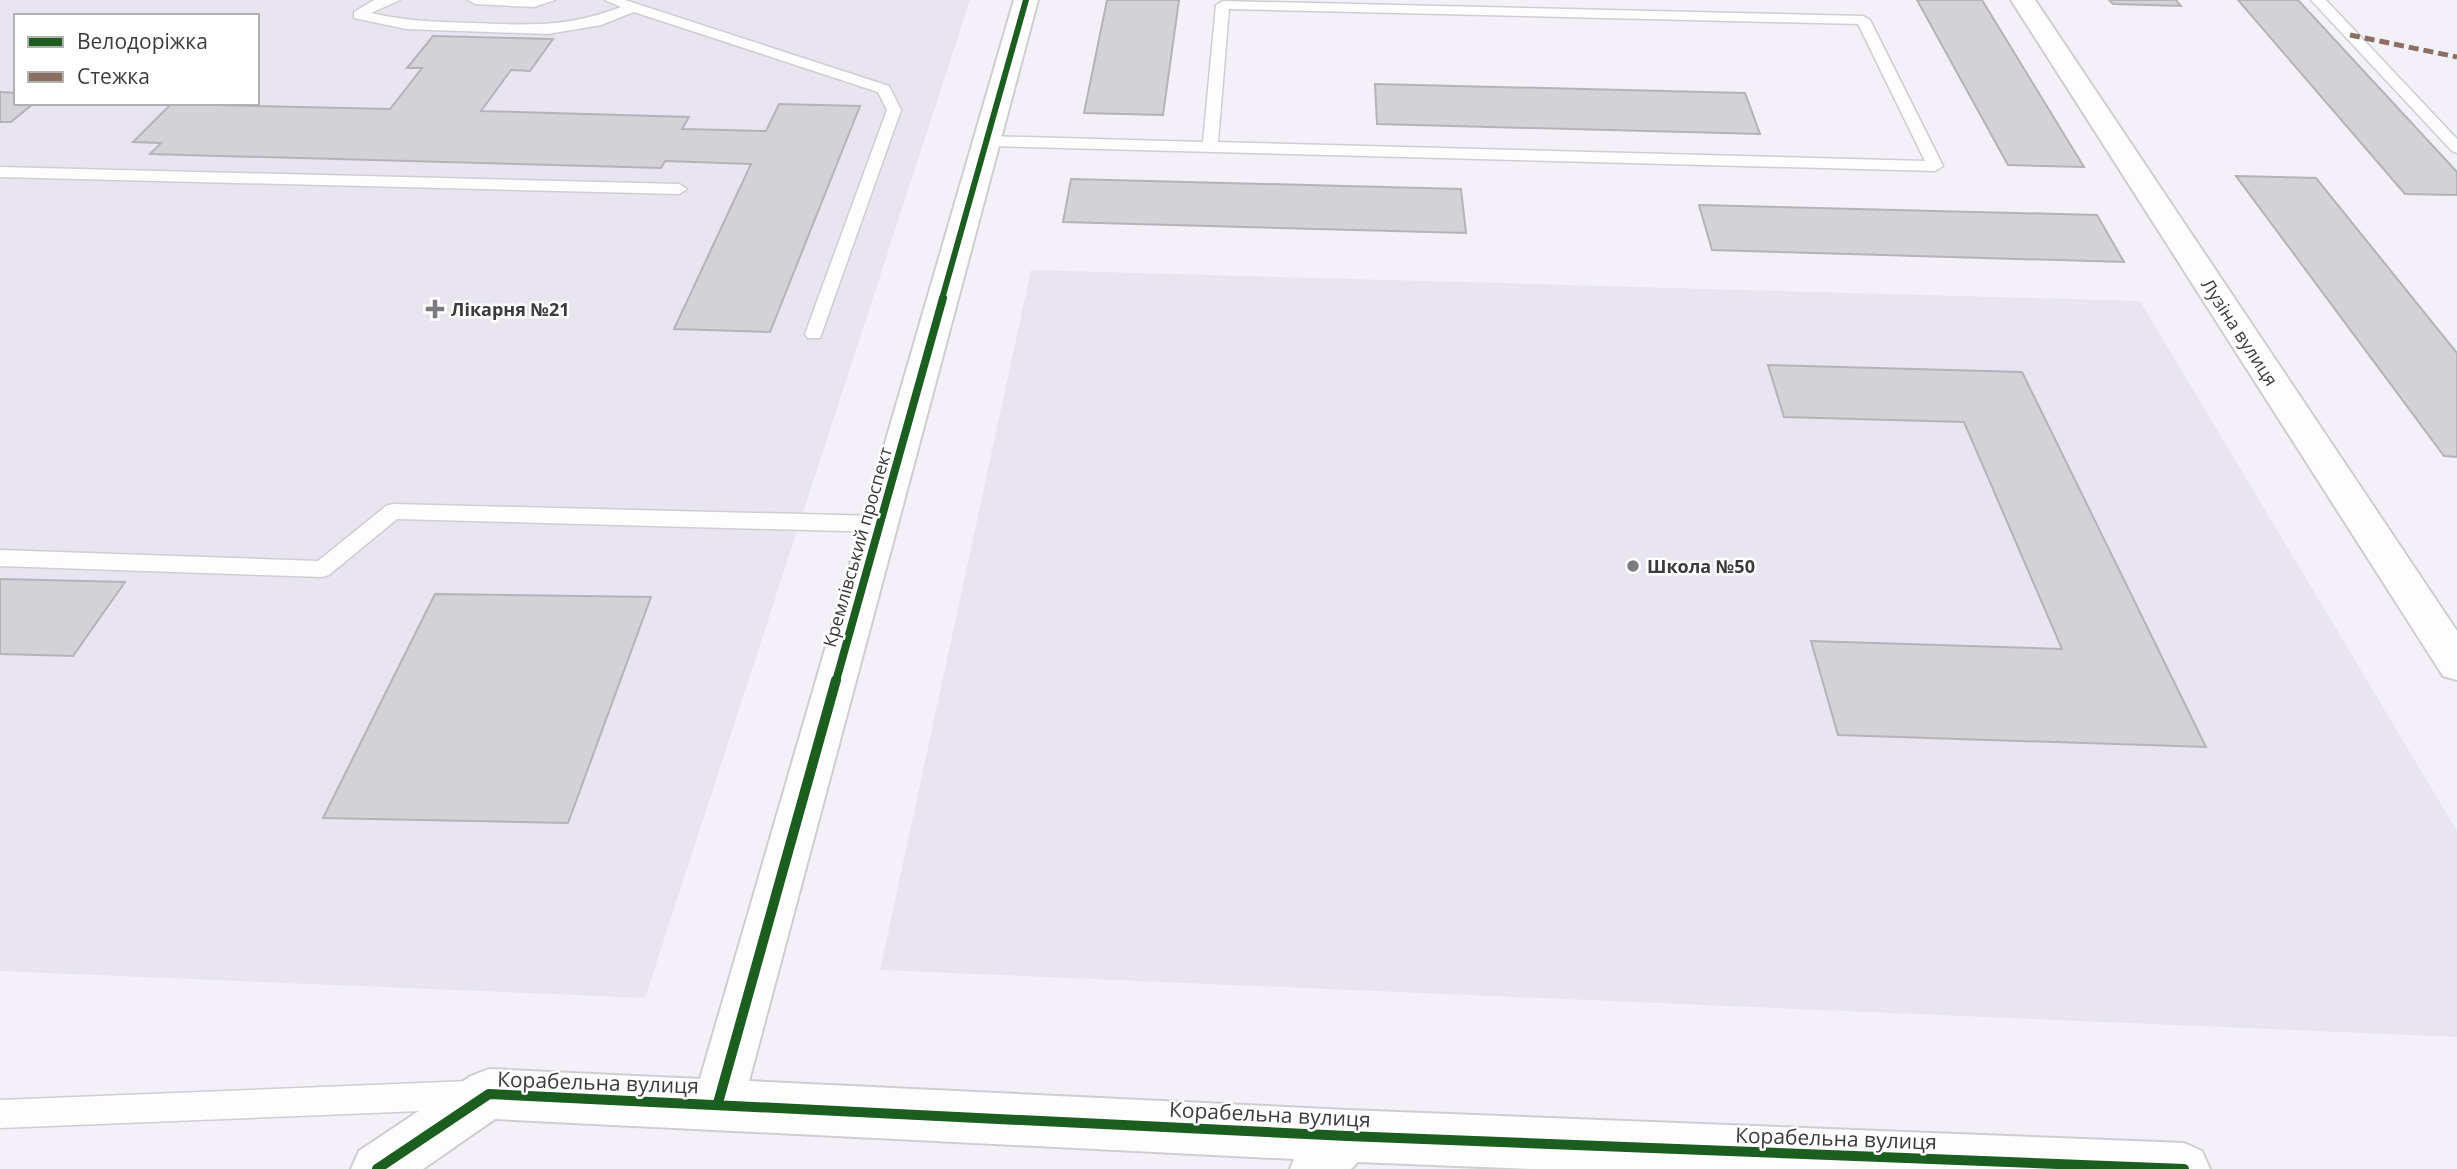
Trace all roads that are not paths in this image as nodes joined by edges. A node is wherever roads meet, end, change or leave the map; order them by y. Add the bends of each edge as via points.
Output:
1 (393, 0) edge
2 (475, 0) edge
3 (548, 0) edge
4 (612, 0) edge
5 (1026, 0) edge
6 (2023, 0) edge
7 (2318, 0) edge
8 (1223, 3) edge
9 (634, 7) junction
10 (986, 141) junction
11 (1210, 147) junction
12 (2457, 148) edge
13 (0, 172) edge
14 (679, 189) dead end
15 (814, 334) dead end
16 (880, 524) junction
17 (0, 558) edge
18 (2457, 664) edge
19 (489, 1094) junction
20 (718, 1103) junction
21 (0, 1114) edge
22 (1332, 1153) edge
23 (377, 1169) edge
24 (2184, 1169) edge

1 - 9 lane via 359,15 406,25 548,30 596,22
2 - 3 lane
4 - 9 lane
5 - 10 street, Кремлівський проспект
6 - 18 street, Лузіна вулиця
7 - 12 lane
8 - 11 lane
8 - 11 lane via 1863,20 1935,166
9 - 15 lane via 884,89 894,110
10 - 11 lane
10 - 16 street, Кремлівський проспект
13 - 14 lane
16 - 17 lane via 393,511 321,569
16 - 20 street, Кремлівський проспект
19 - 20 street, Корабельна вулиця
19 - 21 lane
19 - 23 street, Корабельна вулиця
20 - 22 street, Корабельна вулиця
22 - 24 street, Корабельна вулиця

